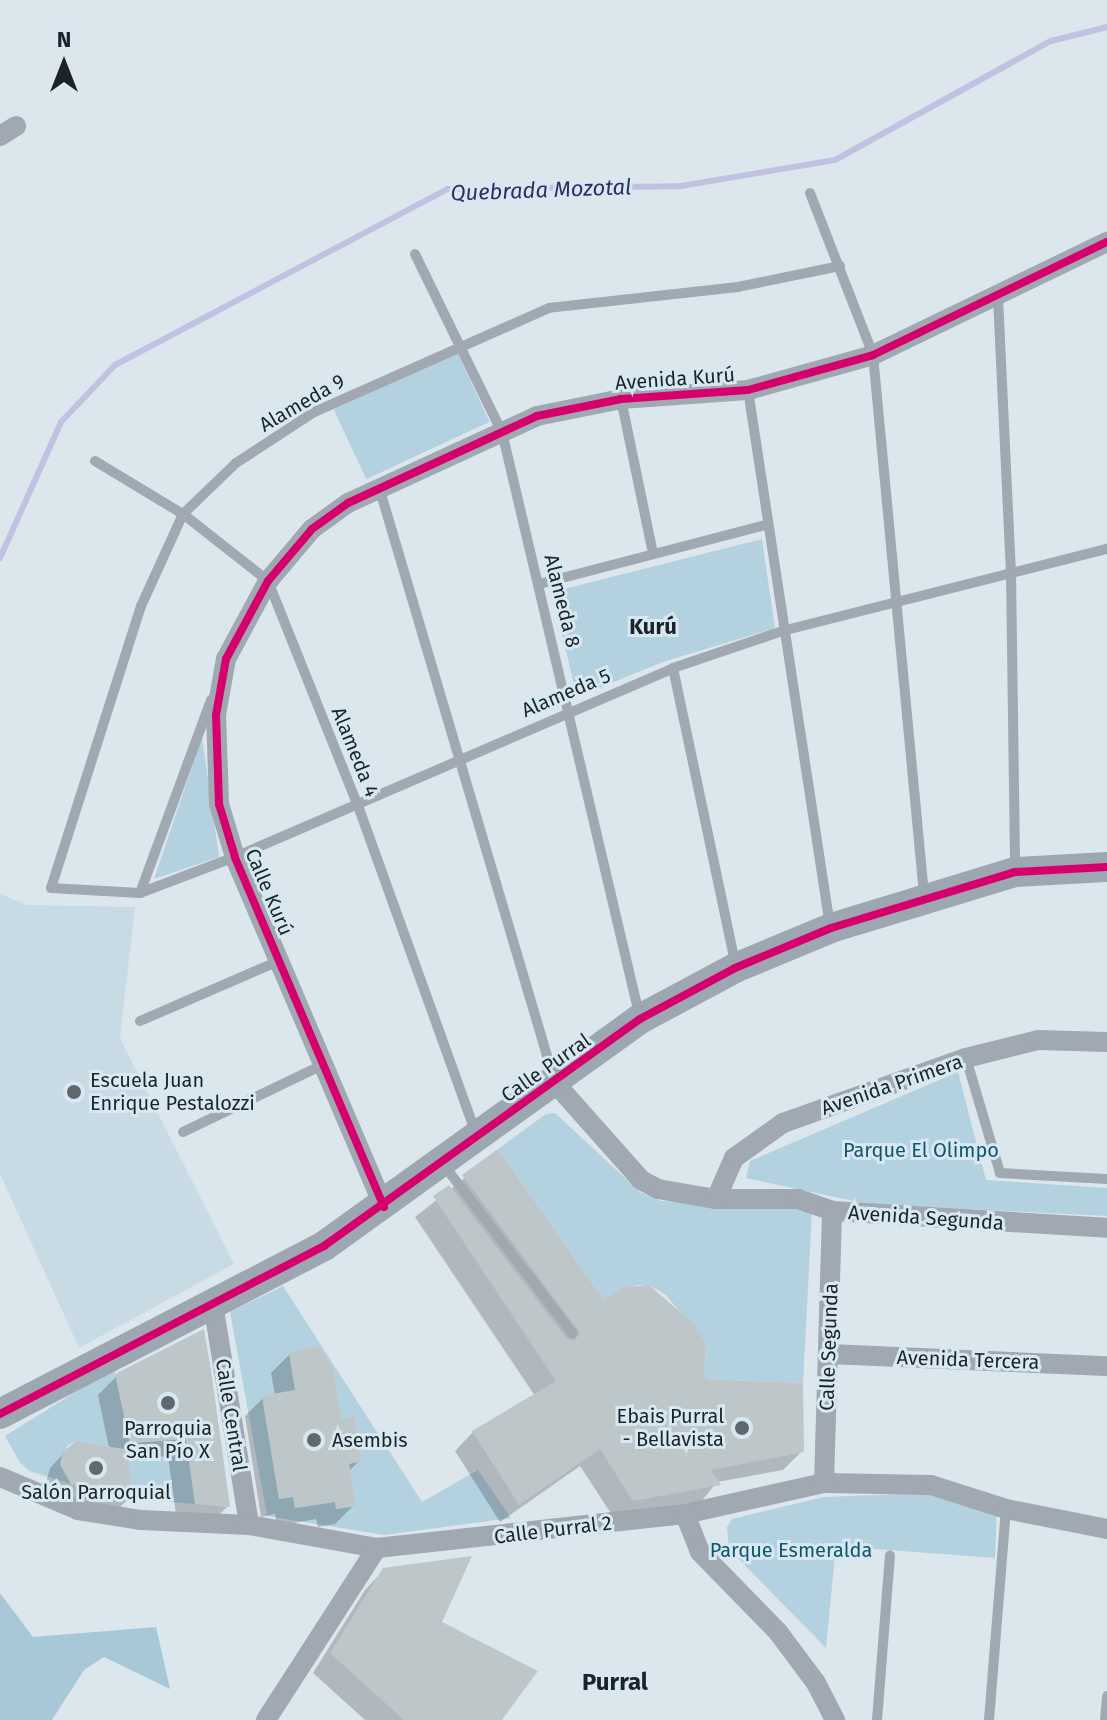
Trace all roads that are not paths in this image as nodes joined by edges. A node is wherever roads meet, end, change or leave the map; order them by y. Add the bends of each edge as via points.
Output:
1 (810, 193) dead end
2 (1107, 242) edge
3 (415, 254) dead end
4 (840, 266) junction
5 (998, 298) junction
6 (458, 344) junction
7 (873, 355) junction
8 (748, 390) junction
9 (621, 399) junction
10 (502, 432) junction
11 (95, 461) dead end
12 (379, 487) junction
13 (183, 514) junction
14 (765, 525) junction
15 (1107, 549) edge
16 (653, 554) junction
17 (1011, 573) junction
18 (268, 581) junction
19 (539, 584) junction
20 (898, 602) junction
21 (782, 631) junction
22 (226, 659) junction
23 (673, 668) junction
24 (570, 710) junction
25 (461, 759) junction
26 (357, 803) junction
27 (235, 857) junction
28 (1107, 867) edge
29 (1015, 872) junction
30 (51, 888) joint
31 (140, 893) junction
32 (924, 897) junction
33 (831, 928) junction
34 (281, 960) junction
35 (735, 968) junction
36 (640, 1019) junction
37 (140, 1021) dead end
38 (1107, 1042) edge
39 (966, 1058) junction
40 (324, 1064) junction
41 (555, 1083) junction
42 (183, 1132) dead end
43 (477, 1136) junction
44 (442, 1162) junction
45 (1107, 1179) edge
46 (716, 1199) junction
47 (384, 1207) junction
48 (832, 1211) junction
49 (1107, 1228) edge
50 (213, 1304) junction
51 (572, 1333) dead end
52 (829, 1354) junction
53 (1107, 1366) edge
54 (1, 1410) edge
55 (0, 1477) edge
56 (824, 1483) junction
57 (1006, 1509) junction
58 (685, 1514) junction
59 (249, 1525) junction
60 (1107, 1529) edge
61 (377, 1548) junction
62 (890, 1556) dead end
63 (1107, 1696) edge
64 (271, 1713) edge
65 (293, 1720) edge
66 (835, 1720) edge
67 (877, 1720) edge
68 (989, 1720) edge
69 (1105, 1720) edge

1 - 4 lane
2 - 5 street, Avenida Kurú
3 - 6 lane, Alameda 8
4 - 6 lane, Alameda 9 via 738,287 549,308
4 - 7 lane
5 - 7 street, Avenida Kurú
5 - 17 lane
6 - 10 lane, Alameda 8
6 - 13 lane, Alameda 9 via 314,412 236,463
7 - 8 street, Avenida Kurú
7 - 20 lane
8 - 9 street, Avenida Kurú
8 - 14 lane
9 - 10 street, Avenida Kurú via 537,416
9 - 16 lane
10 - 12 street, Avenida Kurú
10 - 19 lane, Alameda 8
11 - 13 lane, Alameda 4
12 - 18 street, Avenida Kurú via 312,529
12 - 25 lane
13 - 18 lane, Alameda 4
13 - 30 lane, Alameda 9 via 110,690
14 - 16 lane
14 - 21 lane
15 - 17 lane, Alameda 5
16 - 19 lane
17 - 20 lane, Alameda 5
17 - 29 lane
18 - 22 street, Calle Kurú
18 - 26 lane, Alameda 4
19 - 24 lane, Alameda 8
20 - 21 lane, Alameda 5
20 - 32 lane
21 - 23 lane, Alameda 5
21 - 33 lane
22 - 27 street, Calle Kurú via 216,715 215,766
22 - 31 lane
23 - 24 lane, Alameda 5
23 - 35 lane
24 - 25 lane, Alameda 5
24 - 36 lane, Alameda 8
25 - 26 lane, Alameda 5
25 - 41 lane
26 - 27 lane, Alameda 5
26 - 43 lane, Alameda 4
27 - 31 lane, Alameda 5
27 - 34 street, Calle Kurú
28 - 29 street, Calle Purral
29 - 32 street, Calle Purral
30 - 31 lane, Alameda 5
32 - 33 street, Calle Purral
33 - 35 street, Calle Purral
34 - 37 lane
34 - 40 street, Calle Kurú
35 - 36 street, Calle Purral
36 - 41 street, Calle Purral
38 - 39 street, Avenida Primera via 1038,1040
39 - 45 lane via 1000,1173
39 - 46 street, Avenida Primera via 783,1123 734,1158
40 - 42 lane
40 - 47 street, Calle Kurú
41 - 43 street, Calle Purral
41 - 46 street, Avenida Segunda via 641,1180 658,1189
43 - 44 street, Calle Purral
44 - 47 street, Calle Purral
44 - 51 lane
46 - 48 street, Avenida Segunda via 798,1199
47 - 50 street, Calle Purral via 324,1246
48 - 49 street, Avenida Segunda
48 - 52 street, Calle Segunda
50 - 54 street, Calle Purral
50 - 59 street, Calle Central
52 - 53 street, Avenida Tercera
52 - 56 street, Calle Segunda
55 - 59 street, Calle Purral 2 via 78,1510 141,1520
56 - 57 street, Calle Purral 2 via 931,1485
56 - 58 street, Calle Purral 2
57 - 60 street, Calle Purral 2
57 - 68 lane
58 - 61 street, Calle Purral 2
58 - 66 street via 700,1552 778,1632 816,1683
59 - 61 street, Calle Purral 2
61 - 64 street
62 - 67 lane
63 - 69 lane
64 - 65 street

